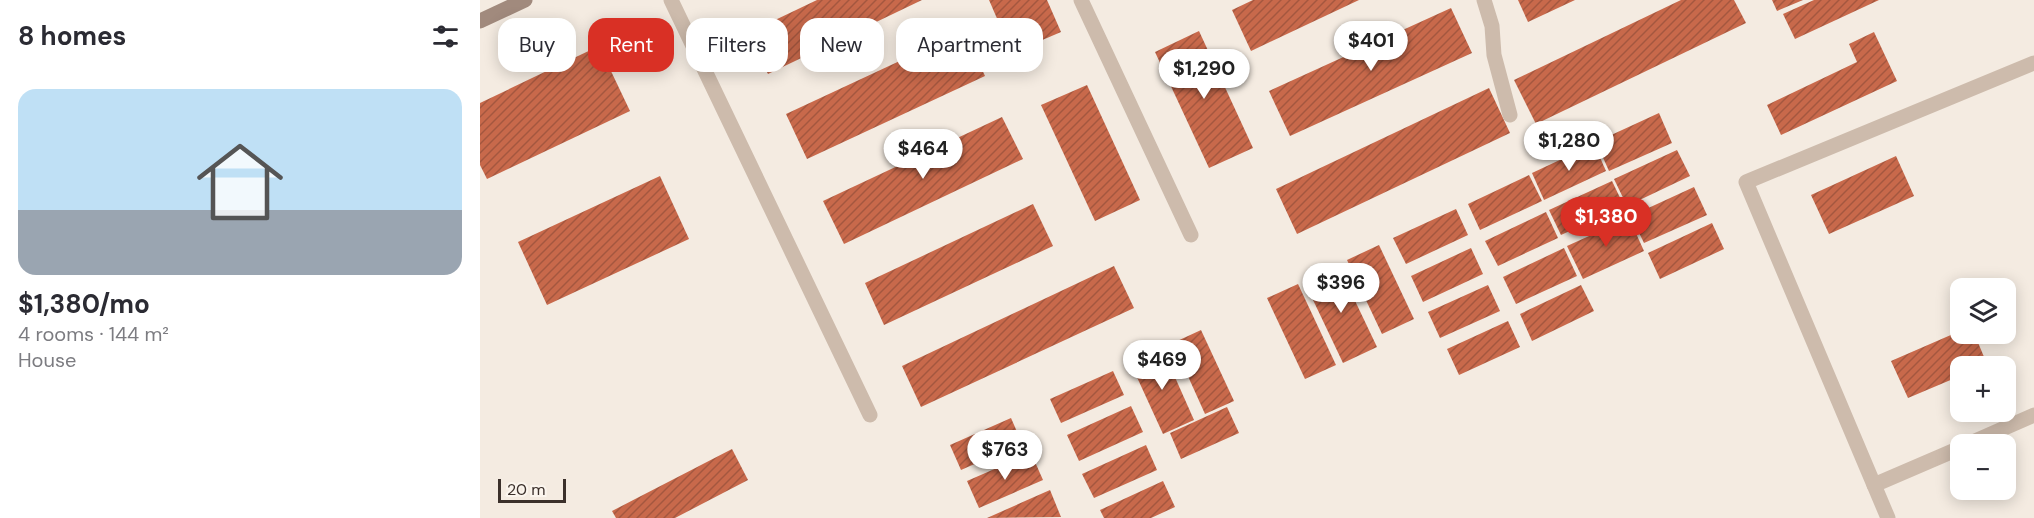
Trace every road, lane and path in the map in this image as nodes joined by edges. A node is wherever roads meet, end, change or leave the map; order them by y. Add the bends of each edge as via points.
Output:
1 (525, 0) edge
2 (671, 0) edge
3 (1081, 0) edge
4 (1484, 0) edge
5 (480, 21) edge
6 (2034, 63) edge
7 (1510, 115) dead end
8 (1191, 235) dead end
9 (870, 415) dead end
10 (2034, 415) edge
11 (1991, 434) edge
12 (1950, 451) edge
13 (1874, 485) junction
14 (1888, 518) edge

1 - 5 street
2 - 9 street
3 - 8 street
4 - 7 street
6 - 13 street via 1746,182
10 - 11 street
12 - 13 street
13 - 14 street

